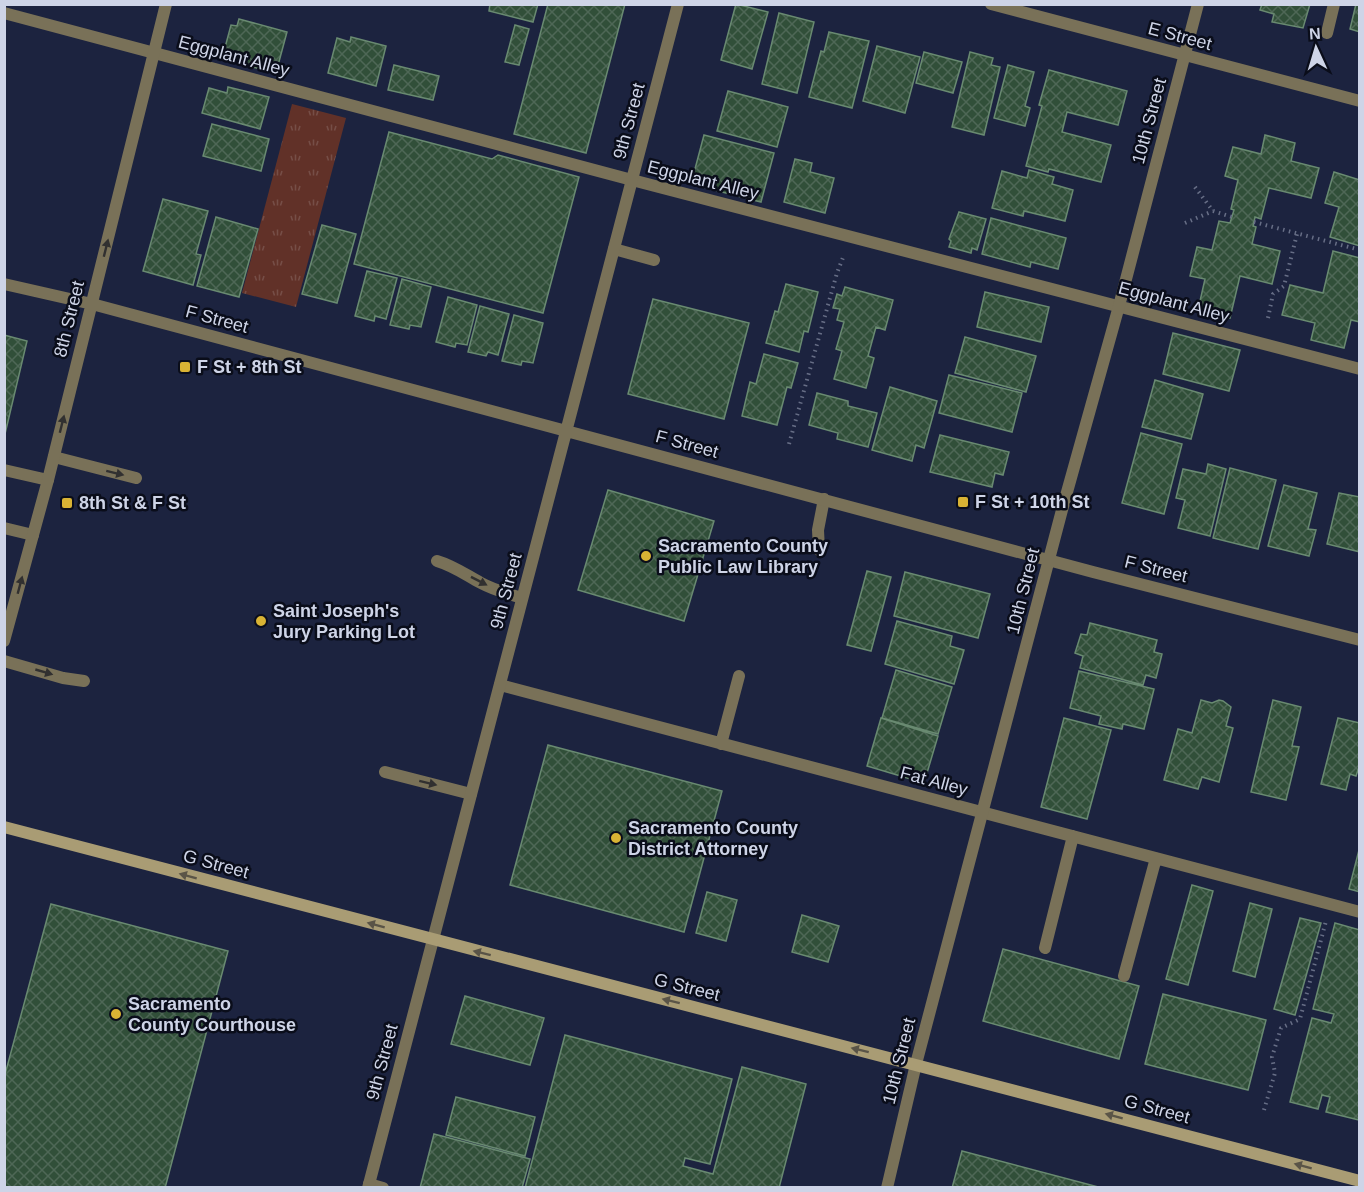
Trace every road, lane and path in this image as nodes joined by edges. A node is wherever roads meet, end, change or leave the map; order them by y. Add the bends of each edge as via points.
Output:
1 (166, 4) edge
2 (678, 4) edge
3 (991, 4) edge
4 (1198, 4) edge
5 (1334, 4) edge
6 (4, 14) edge
7 (1327, 33) dead end
8 (153, 54) junction
9 (1184, 56) junction
10 (1359, 101) edge
11 (632, 180) junction
12 (1195, 187) dead end
13 (1213, 211) junction
14 (1232, 217) dead end
15 (1254, 222) dead end
16 (1185, 223) dead end
17 (1297, 234) junction
18 (848, 236) junction
19 (614, 249) junction
20 (1359, 250) edge
21 (654, 260) dead end
22 (4, 284) edge
23 (92, 304) junction
24 (1119, 306) junction
25 (1268, 318) dead end
26 (1359, 369) edge
27 (567, 431) junction
28 (789, 444) dead end
29 (54, 457) junction
30 (4, 470) edge
31 (136, 478) dead end
32 (48, 480) junction
33 (824, 499) junction
34 (4, 528) edge
35 (33, 535) junction
36 (819, 550) dead end
37 (1049, 560) junction
38 (437, 561) dead end
39 (522, 598) junction
40 (1359, 640) edge
41 (4, 641) edge
42 (4, 661) edge
43 (739, 676) dead end
44 (84, 681) dead end
45 (500, 685) junction
46 (721, 744) junction
47 (385, 772) dead end
48 (471, 794) junction
49 (983, 813) junction
50 (4, 827) edge
51 (1073, 836) junction
52 (1156, 858) junction
53 (1359, 912) edge
54 (1327, 918) dead end
55 (433, 940) junction
56 (1045, 948) dead end
57 (1124, 976) dead end
58 (916, 1064) junction
59 (1264, 1110) dead end
60 (1359, 1181) edge
61 (368, 1186) edge
62 (383, 1188) edge
63 (887, 1188) edge

1 - 8 street, 8th Street
2 - 11 street, 9th Street
3 - 9 street, E Street
4 - 9 street, 10th Street
5 - 7 street
6 - 8 street, Eggplant Alley
8 - 11 street, Eggplant Alley
23 -> 8 street, 8th Street
9 - 10 street, E Street
9 - 24 street, 10th Street
11 - 18 street, Eggplant Alley
11 - 19 street, 9th Street
12 - 13 path
13 - 14 path
13 - 16 path
15 - 17 path
17 - 20 path
17 - 25 path via 1284,286 1273,294
18 - 24 street, Eggplant Alley
18 - 28 path
19 - 21 street
19 - 27 street, 9th Street
22 - 23 street, F Street
23 - 27 street, F Street
29 -> 23 street, 8th Street
24 - 26 street, Eggplant Alley
24 - 37 street, 10th Street
27 - 33 street, F Street
27 - 39 street, 9th Street
29 -> 31 street
29 - 32 street, 8th Street
30 - 32 street
32 - 35 street, 8th Street
33 - 36 street
33 - 37 street, F Street
34 - 35 street
41 -> 35 street, 8th Street
37 - 40 street, F Street
37 - 49 street, 10th Street
38 -> 39 street
39 - 45 street, 9th Street
42 -> 44 street
43 - 46 street
45 - 46 street, Fat Alley
45 - 48 street, 9th Street
46 - 49 street, Fat Alley
47 -> 48 street
48 - 55 street, 9th Street
49 - 51 street, Fat Alley
49 - 58 street, 10th Street
55 -> 50 main road, G Street
51 - 52 street, Fat Alley
51 - 56 street
52 - 53 street, Fat Alley via 1290,899
52 - 57 street
54 - 59 path via 1300,1019 1281,1028 1272,1056 1275,1073
58 -> 55 main road, G Street
55 - 61 street, 9th Street
60 -> 58 main road, G Street
58 - 63 street, 10th Street
61 - 62 street

